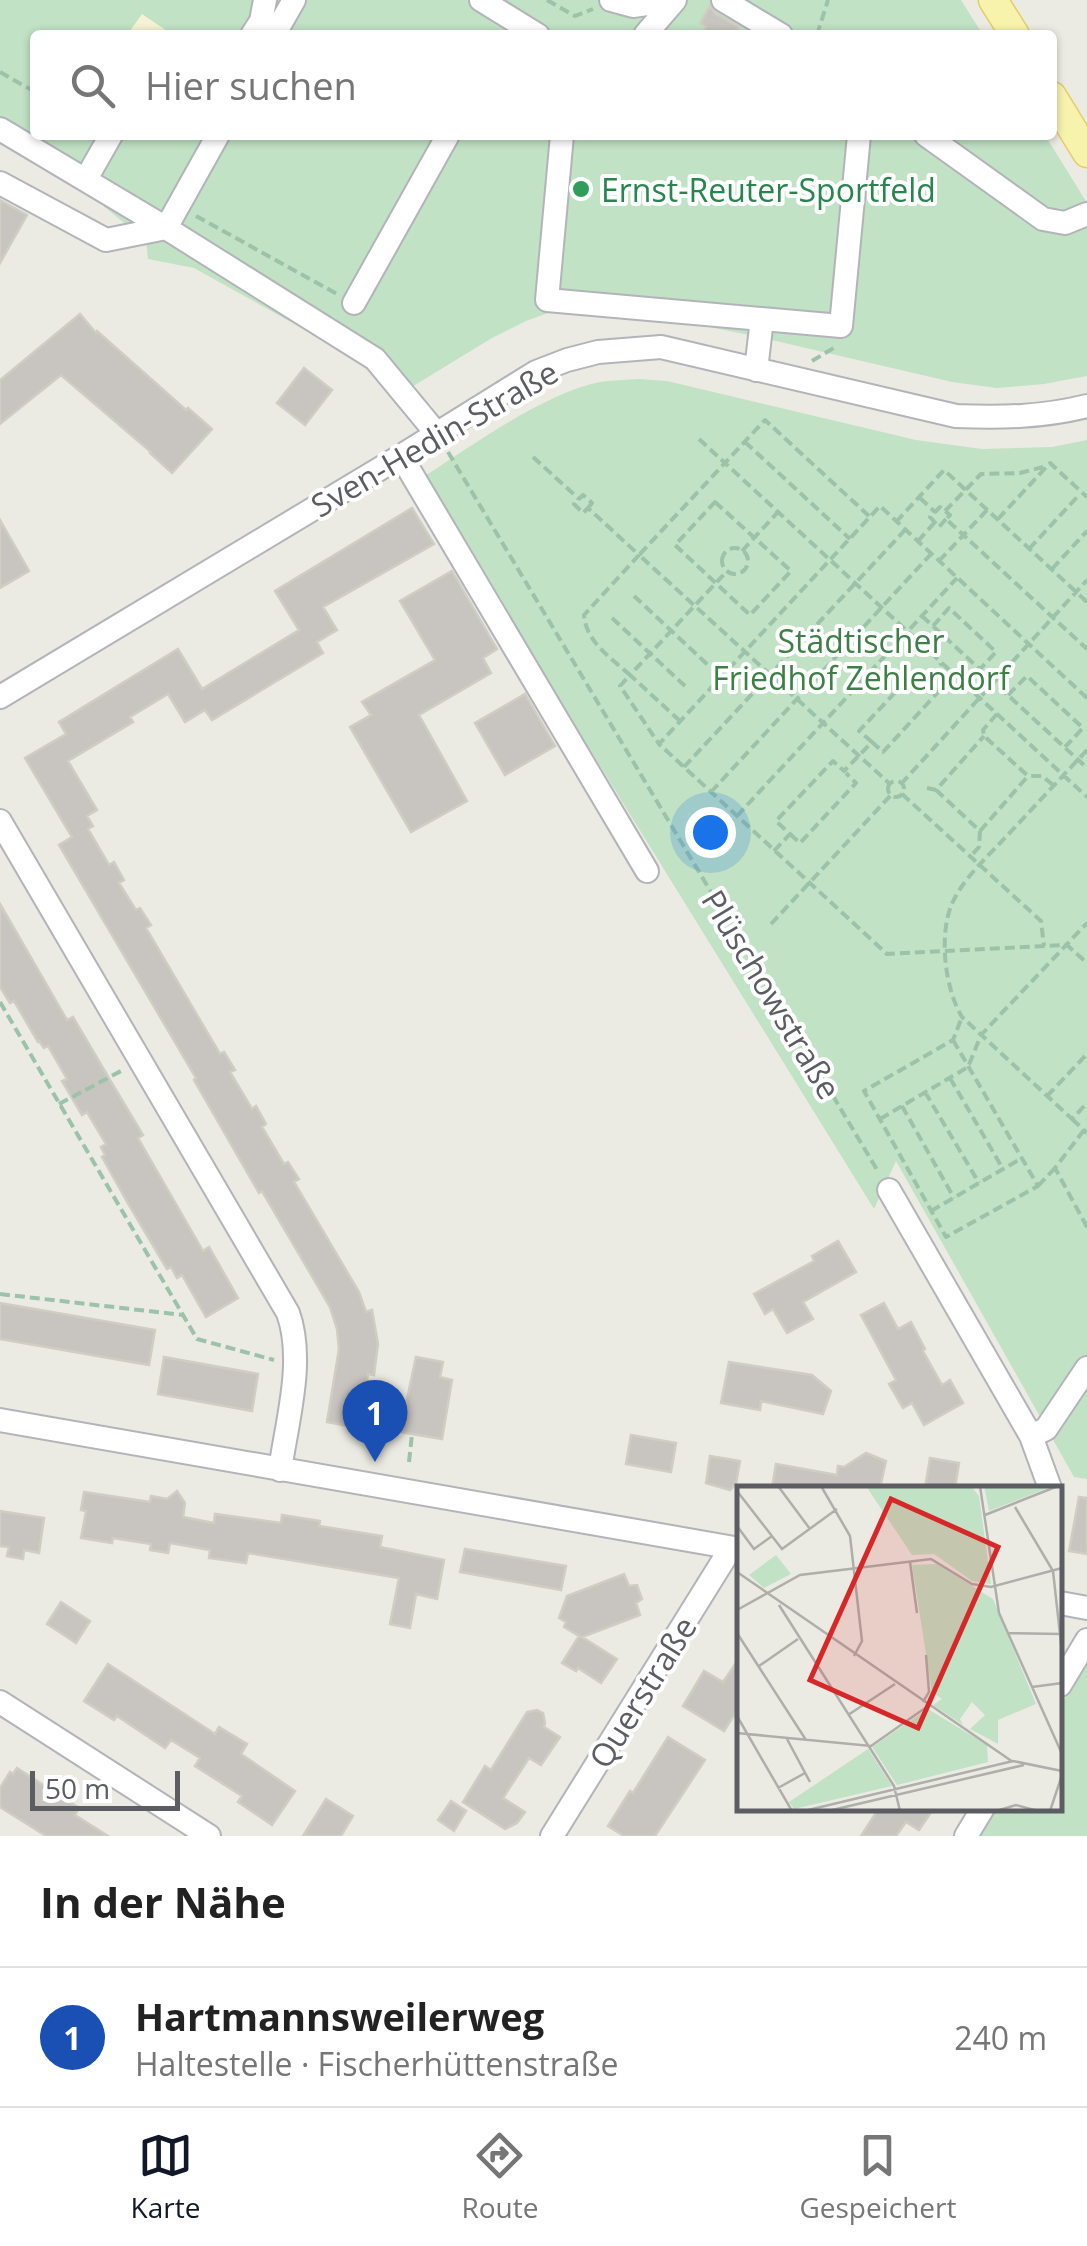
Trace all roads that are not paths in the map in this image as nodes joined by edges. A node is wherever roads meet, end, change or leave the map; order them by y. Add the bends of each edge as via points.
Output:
1 (265, 0) edge
2 (294, 0) edge
3 (482, 0) edge
4 (674, 0) edge
5 (723, 0) edge
6 (993, 0) edge
7 (607, 3) edge
8 (509, 27) edge
9 (255, 30) edge
10 (277, 30) edge
11 (649, 30) edge
12 (773, 30) edge
13 (1012, 30) edge
14 (1057, 104) edge
15 (0, 129) edge
16 (108, 140) edge
17 (215, 140) edge
18 (445, 140) edge
19 (562, 140) edge
20 (859, 140) edge
21 (933, 140) edge
22 (1087, 152) edge
23 (86, 180) junction
24 (0, 182) edge
25 (1087, 214) edge
26 (166, 228) junction
27 (354, 303) road end
28 (762, 319) junction
29 (756, 370) junction
30 (1087, 406) edge
31 (438, 434) junction
32 (402, 456) junction
33 (0, 697) edge
34 (0, 821) edge
35 (648, 871) dead end
36 (889, 1190) road end
37 (1087, 1368) edge
38 (0, 1420) edge
39 (1030, 1436) junction
40 (280, 1470) junction
41 (1049, 1486) edge
42 (735, 1549) edge
43 (1062, 1604) edge
44 (1087, 1608) edge
45 (1087, 1640) edge
46 (1062, 1682) edge
47 (0, 1702) edge
48 (981, 1811) edge
49 (209, 1836) edge
50 (552, 1836) edge
51 (966, 1836) edge

1 - 9 street
2 - 10 street
3 - 8 street
4 - 7 street
4 - 11 street
5 - 12 street
6 - 13 main road
14 - 22 main road
15 - 23 street
16 - 23 street
17 - 26 street
18 - 27 street
19 - 28 street via 547,300
20 - 28 street via 841,326
21 - 25 street via 1044,219 1065,223
23 - 26 street
24 - 26 street via 106,240
26 - 31 street via 375,360
28 - 29 street
29 - 30 street, Sven-Hedin-Straße via 956,416 1005,418
29 - 31 street, Sven-Hedin-Straße via 660,348 598,352 536,372
31 - 32 street, Sven-Hedin-Straße
32 - 33 street, Sven-Hedin-Straße
32 - 35 street
34 - 40 street via 288,1313 295,1365
36 - 39 street
37 - 39 street via 1046,1428
38 - 40 street
39 - 41 street
40 - 42 street
42 - 50 street, Querstraße
43 - 44 street
45 - 46 street
47 - 49 street
48 - 51 street

